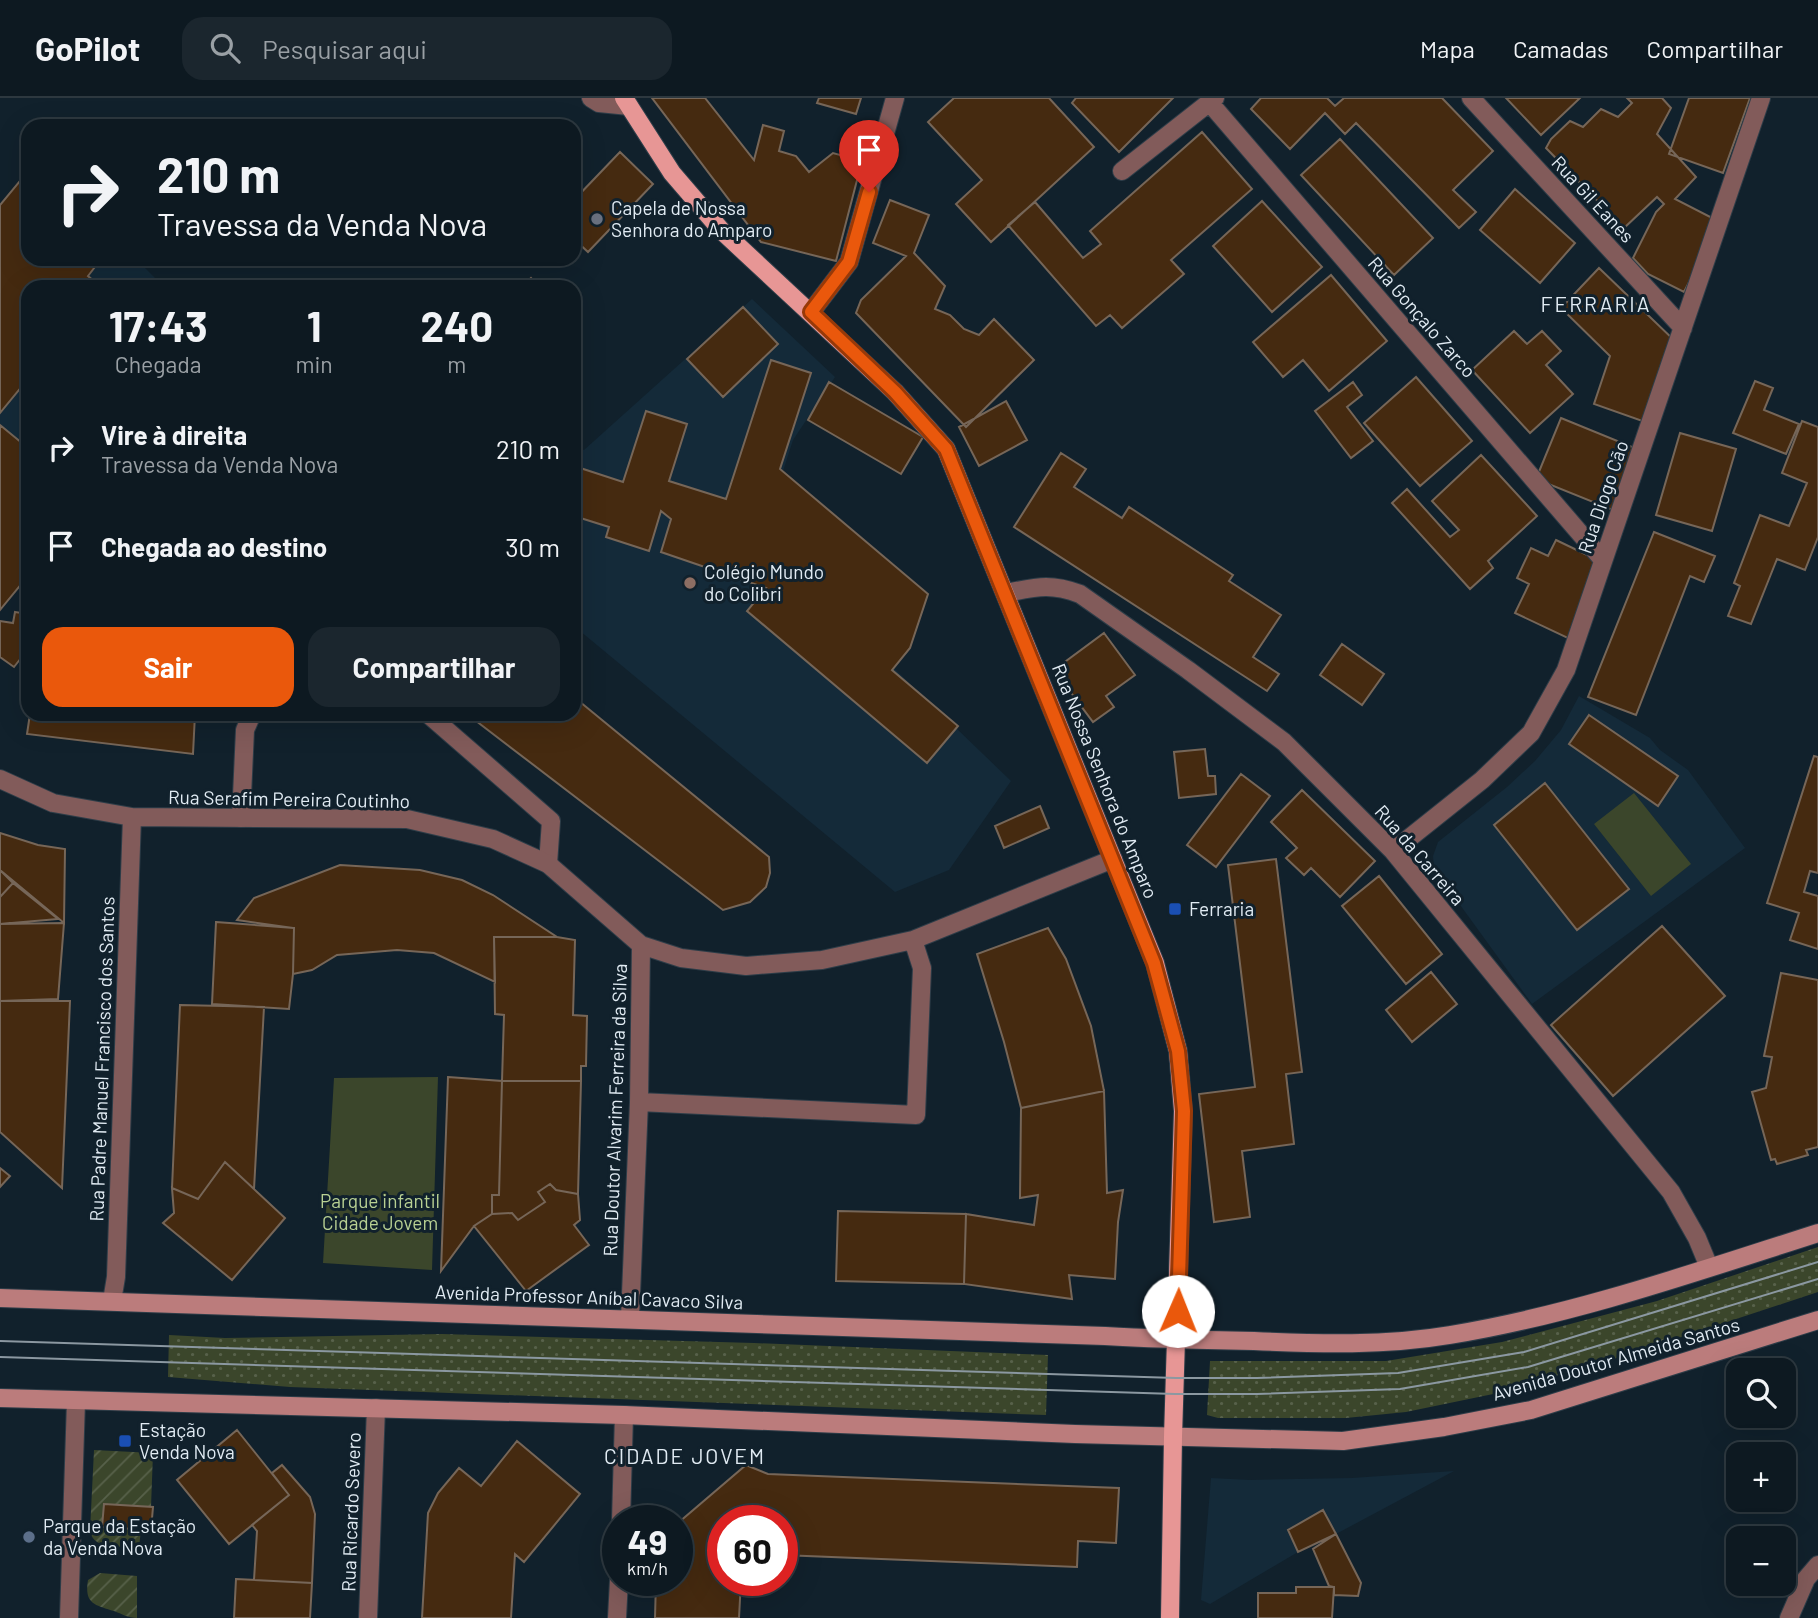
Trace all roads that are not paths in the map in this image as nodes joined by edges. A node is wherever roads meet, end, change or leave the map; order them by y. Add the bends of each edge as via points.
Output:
1 (591, 98) edge
2 (895, 98) edge
3 (1471, 98) edge
4 (1761, 98) edge
5 (1212, 100) edge
6 (627, 102) edge
7 (1122, 171) dead end
8 (811, 312) junction
9 (1683, 328) junction
10 (1603, 560) junction
11 (1006, 593) junction
12 (249, 721) edge
13 (436, 721) edge
14 (0, 779) edge
15 (132, 817) junction
16 (241, 818) junction
17 (1393, 851) junction
18 (1113, 859) junction
19 (548, 864) junction
20 (913, 940) junction
21 (641, 946) junction
22 (639, 1101) junction
23 (1818, 1233) edge
24 (1709, 1267) junction
25 (0, 1298) edge
26 (112, 1301) junction
27 (630, 1318) junction
28 (1818, 1320) edge
29 (1176, 1340) junction
30 (0, 1398) edge
31 (76, 1401) junction
32 (376, 1408) junction
33 (624, 1415) junction
34 (1173, 1437) junction
35 (621, 1505) edge
36 (1818, 1565) edge
37 (618, 1596) edge
38 (69, 1618) edge
39 (368, 1618) edge
40 (617, 1618) edge
41 (1170, 1618) edge
42 (1789, 1618) edge

1 - 6 street via 599,103
2 - 8 street via 849,262
3 - 9 street, Rua Gil Eanes
4 - 9 street, Rua Diogo Cão
5 - 7 street
5 - 10 street, Rua Gonçalo Zarco
6 - 8 main road, Rua Nossa Senhora do Amparo via 672,173 721,229
8 - 11 main road, Rua Nossa Senhora do Amparo via 895,392 946,449
9 - 10 street, Rua Diogo Cão
10 - 17 street, Rua Diogo Cão via 1566,670 1531,733 1482,780
11 - 17 street, Rua da Carreira via 1045,585 1064,588 1111,614 1284,742
11 - 18 main road, Rua Nossa Senhora do Amparo
12 - 16 street
13 - 19 street via 551,821
14 - 15 street, Rua Serafim Pereira Coutinho via 53,803
15 - 16 street, Rua Serafim Pereira Coutinho
15 - 26 street, Rua Padre Manuel Francisco dos Santos
16 - 19 street, Rua Serafim Pereira Coutinho via 407,819 493,839
17 - 24 street, Rua da Carreira via 1671,1192
18 - 20 street, Rua Serafim Pereira Coutinho
18 - 29 main road, Rua Nossa Senhora do Amparo via 1154,963 1178,1051 1184,1111
19 - 21 street, Rua Serafim Pereira Coutinho
20 - 21 street, Rua Serafim Pereira Coutinho via 822,960 746,965 681,958
20 - 22 street via 922,968 916,1115
21 - 22 street, Rua Doutor Alvarim Ferreira da Silva
22 - 27 street, Rua Doutor Alvarim Ferreira da Silva
23 - 24 main road
24 - 29 main road via 1524,1322 1447,1336 1327,1344
25 - 26 main road, Avenida Professor Aníbal Cavaco Silva
26 - 27 main road, Avenida Professor Aníbal Cavaco Silva
27 - 29 main road, Avenida Professor Aníbal Cavaco Silva
28 - 34 main road, Avenida Doutor Almeida Santos via 1531,1410 1444,1427 1343,1441
29 - 34 main road, Rua Nossa Senhora do Amparo
30 - 31 main road
31 - 32 main road
31 - 38 street
32 - 33 main road
32 - 39 street, Rua Ricardo Severo
33 - 34 main road
33 - 35 street
34 - 41 main road, Rua Nossa Senhora do Amparo
36 - 42 street via 1806,1579
37 - 40 street

